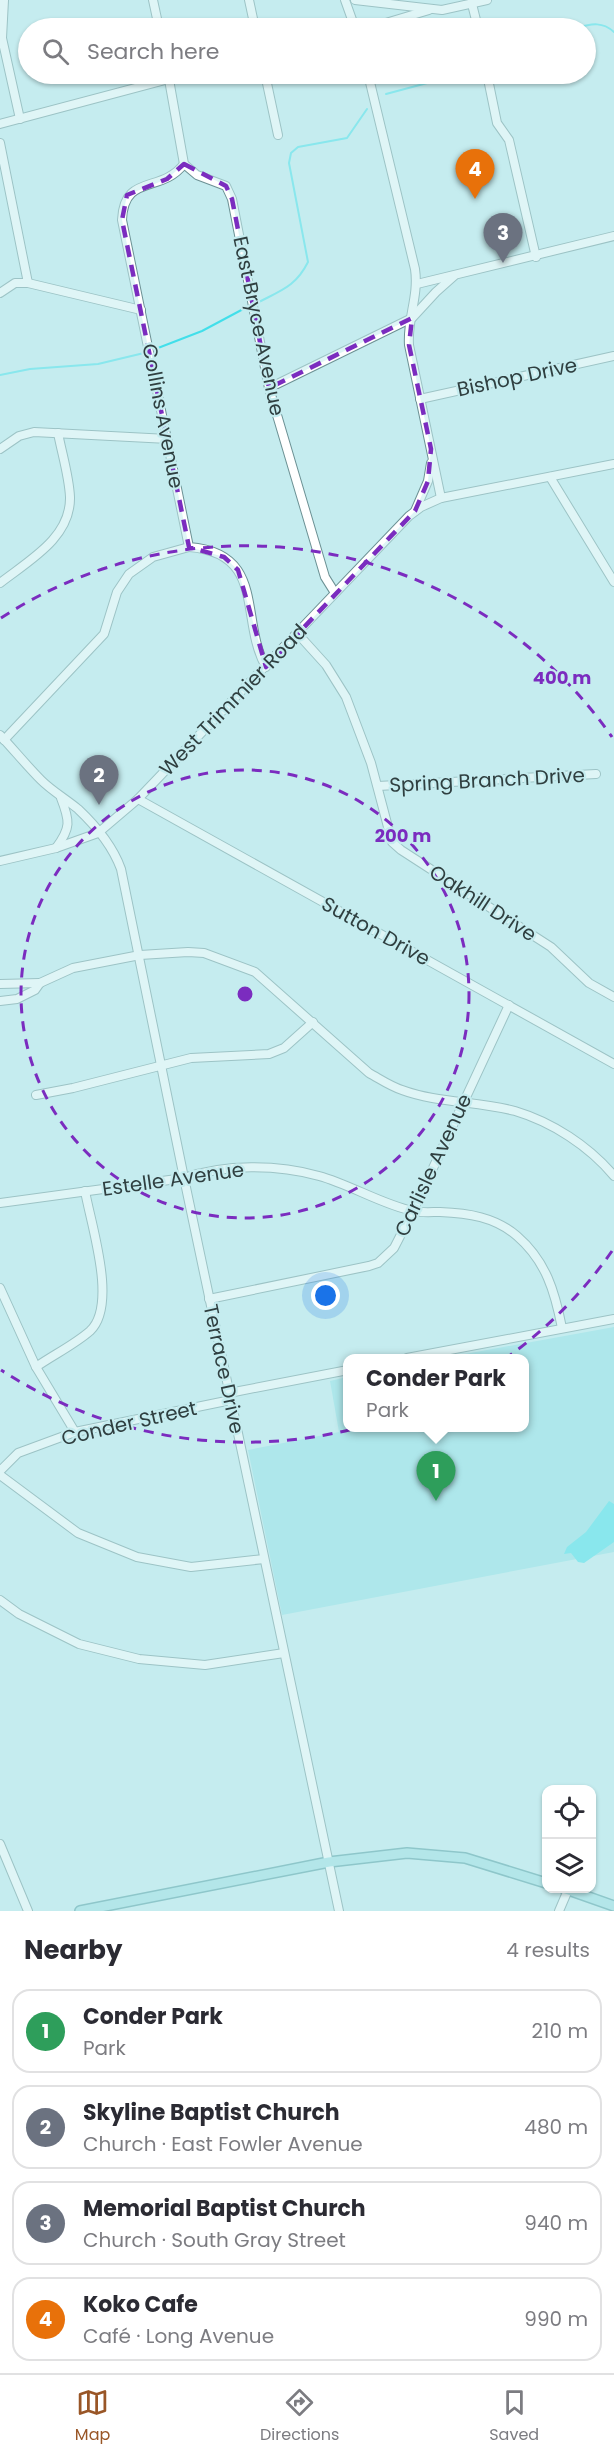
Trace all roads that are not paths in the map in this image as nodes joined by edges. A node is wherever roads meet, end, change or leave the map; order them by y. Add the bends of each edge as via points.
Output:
1 (4, 0) edge
2 (153, 0) edge
3 (249, 0) edge
4 (345, 0) edge
5 (355, 0) edge
6 (487, 0) edge
7 (472, 4) junction
8 (433, 9) junction
9 (157, 18) edge
10 (253, 18) edge
11 (351, 18) edge
12 (403, 18) edge
13 (476, 18) edge
14 (140, 84) edge
15 (169, 84) edge
16 (267, 84) edge
17 (370, 84) edge
18 (489, 84) edge
19 (20, 119) junction
20 (0, 124) edge
21 (278, 135) dead end
22 (0, 143) edge
23 (184, 164) junction
24 (614, 236) edge
25 (536, 257) junction
26 (454, 276) junction
27 (28, 283) junction
28 (417, 284) junction
29 (0, 293) edge
30 (141, 310) junction
31 (412, 318) junction
32 (614, 356) edge
33 (269, 388) junction
34 (420, 399) junction
35 (58, 433) junction
36 (168, 439) junction
37 (0, 448) edge
38 (431, 449) junction
39 (614, 464) edge
40 (550, 477) junction
41 (441, 498) junction
42 (415, 511) junction
43 (189, 547) junction
44 (614, 582) edge
45 (0, 583) edge
46 (335, 593) junction
47 (297, 633) junction
48 (266, 667) junction
49 (2, 737) edge
50 (596, 774) dead end
51 (378, 786) junction
52 (61, 798) junction
53 (138, 799) junction
54 (98, 833) junction
55 (56, 848) junction
56 (0, 861) edge
57 (140, 955) junction
58 (40, 983) junction
59 (0, 984) edge
60 (614, 997) edge
61 (0, 1001) edge
62 (509, 1005) junction
63 (313, 1022) junction
64 (614, 1064) edge
65 (162, 1065) junction
66 (36, 1095) dead end
67 (464, 1101) junction
68 (614, 1176) edge
69 (184, 1178) junction
70 (84, 1191) junction
71 (0, 1203) edge
72 (413, 1212) junction
73 (0, 1288) edge
74 (209, 1299) junction
75 (614, 1319) edge
76 (562, 1328) junction
77 (432, 1354) edge
78 (36, 1367) junction
79 (343, 1371) edge
80 (230, 1396) junction
81 (75, 1432) junction
82 (0, 1473) edge
83 (264, 1559) junction
84 (0, 1600) edge
85 (284, 1653) junction
86 (0, 1844) edge
87 (329, 1862) junction
88 (542, 1882) edge
89 (565, 1893) edge
90 (577, 1893) edge
91 (614, 1906) edge
92 (28, 1911) edge
93 (80, 1911) edge
94 (339, 1911) edge
95 (560, 1911) edge

1 - 19 street via 2,38
2 - 9 street
3 - 10 street
4 - 11 street
5 - 8 street
6 - 7 street
7 - 8 street
7 - 13 street
8 - 12 street
14 - 19 street
15 - 23 street
16 - 21 street
17 - 28 street
18 - 25 street via 497,123 509,140
19 - 20 street
22 - 27 street
23 - 30 street, Collins Avenue via 167,179 133,191 124,202 122,220
23 - 33 street, East Bryce Avenue via 197,175 226,186 232,199
24 - 25 street
25 - 26 street
26 - 28 street
26 - 31 street
27 - 29 street via 15,283
27 - 30 street
28 - 31 street
30 - 36 street, Collins Avenue
31 - 33 street
31 - 34 street via 409,345
32 - 34 street, Bishop Drive
33 - 46 street, East Bryce Avenue via 325,577
34 - 38 street
35 - 36 street
35 - 37 street via 26,433
35 - 45 street via 70,498 65,522 50,543
36 - 43 street, Collins Avenue
38 - 41 street
38 - 42 street via 429,481
39 - 40 street, West Trimmier Road
40 - 41 street, West Trimmier Road
40 - 44 street
41 - 42 street, West Trimmier Road
42 - 46 street, West Trimmier Road
43 - 48 street via 224,557 238,570
43 - 49 street via 153,557 129,574 117,592 104,634
46 - 47 street, West Trimmier Road
47 - 48 street, West Trimmier Road
47 - 51 street, Oakhill Drive via 341,688 360,728
48 - 53 street, West Trimmier Road
49 - 52 street, Terrace Drive
50 - 51 street, Spring Branch Drive
51 - 60 street, Oakhill Drive via 392,842 551,947 589,983
52 - 54 street, Terrace Drive via 77,808
52 - 55 street via 68,826
53 - 54 street, West Trimmier Road
53 - 62 street, Sutton Drive
54 - 55 street, West Trimmier Road
54 - 57 street, Terrace Drive via 122,869
55 - 56 street, West Trimmier Road
57 - 58 street via 73,968
57 - 63 street via 196,952 237,964 255,972
57 - 65 street, Terrace Drive
58 - 59 street
58 - 61 street via 17,999
62 - 64 street, Sutton Drive
62 - 67 street, Carlisle Avenue
63 - 65 street via 284,1048 268,1054 216,1055
63 - 67 street via 382,1081 412,1093
65 - 66 street
65 - 69 street, Terrace Drive
67 - 68 street via 516,1111 547,1125 589,1150
67 - 72 street, Carlisle Avenue
69 - 70 street, Estelle Avenue
69 - 72 street, Estelle Avenue via 227,1168 280,1169 318,1175
69 - 74 street, Terrace Drive
70 - 71 street, Estelle Avenue
70 - 78 street via 104,1285 103,1309 92,1329
72 - 74 street, Carlisle Avenue via 394,1248 378,1263
72 - 76 street, Estelle Avenue via 474,1215 516,1235 547,1273
73 - 78 street
74 - 80 street, Terrace Drive
75 - 76 street
76 - 77 street
78 - 81 street
79 - 80 street, Conder Street
80 - 81 street, Conder Street
80 - 83 street, Terrace Drive
81 - 82 street, Conder Street via 18,1453
82 - 83 street via 78,1533 137,1557 191,1567
83 - 85 street, Terrace Drive
84 - 85 street via 79,1644 140,1659 205,1665
85 - 87 street, Terrace Drive
86 - 92 street
87 - 88 main road via 407,1853 465,1858
87 - 93 main road
87 - 94 street, Terrace Drive
89 - 95 street
90 - 91 main road

